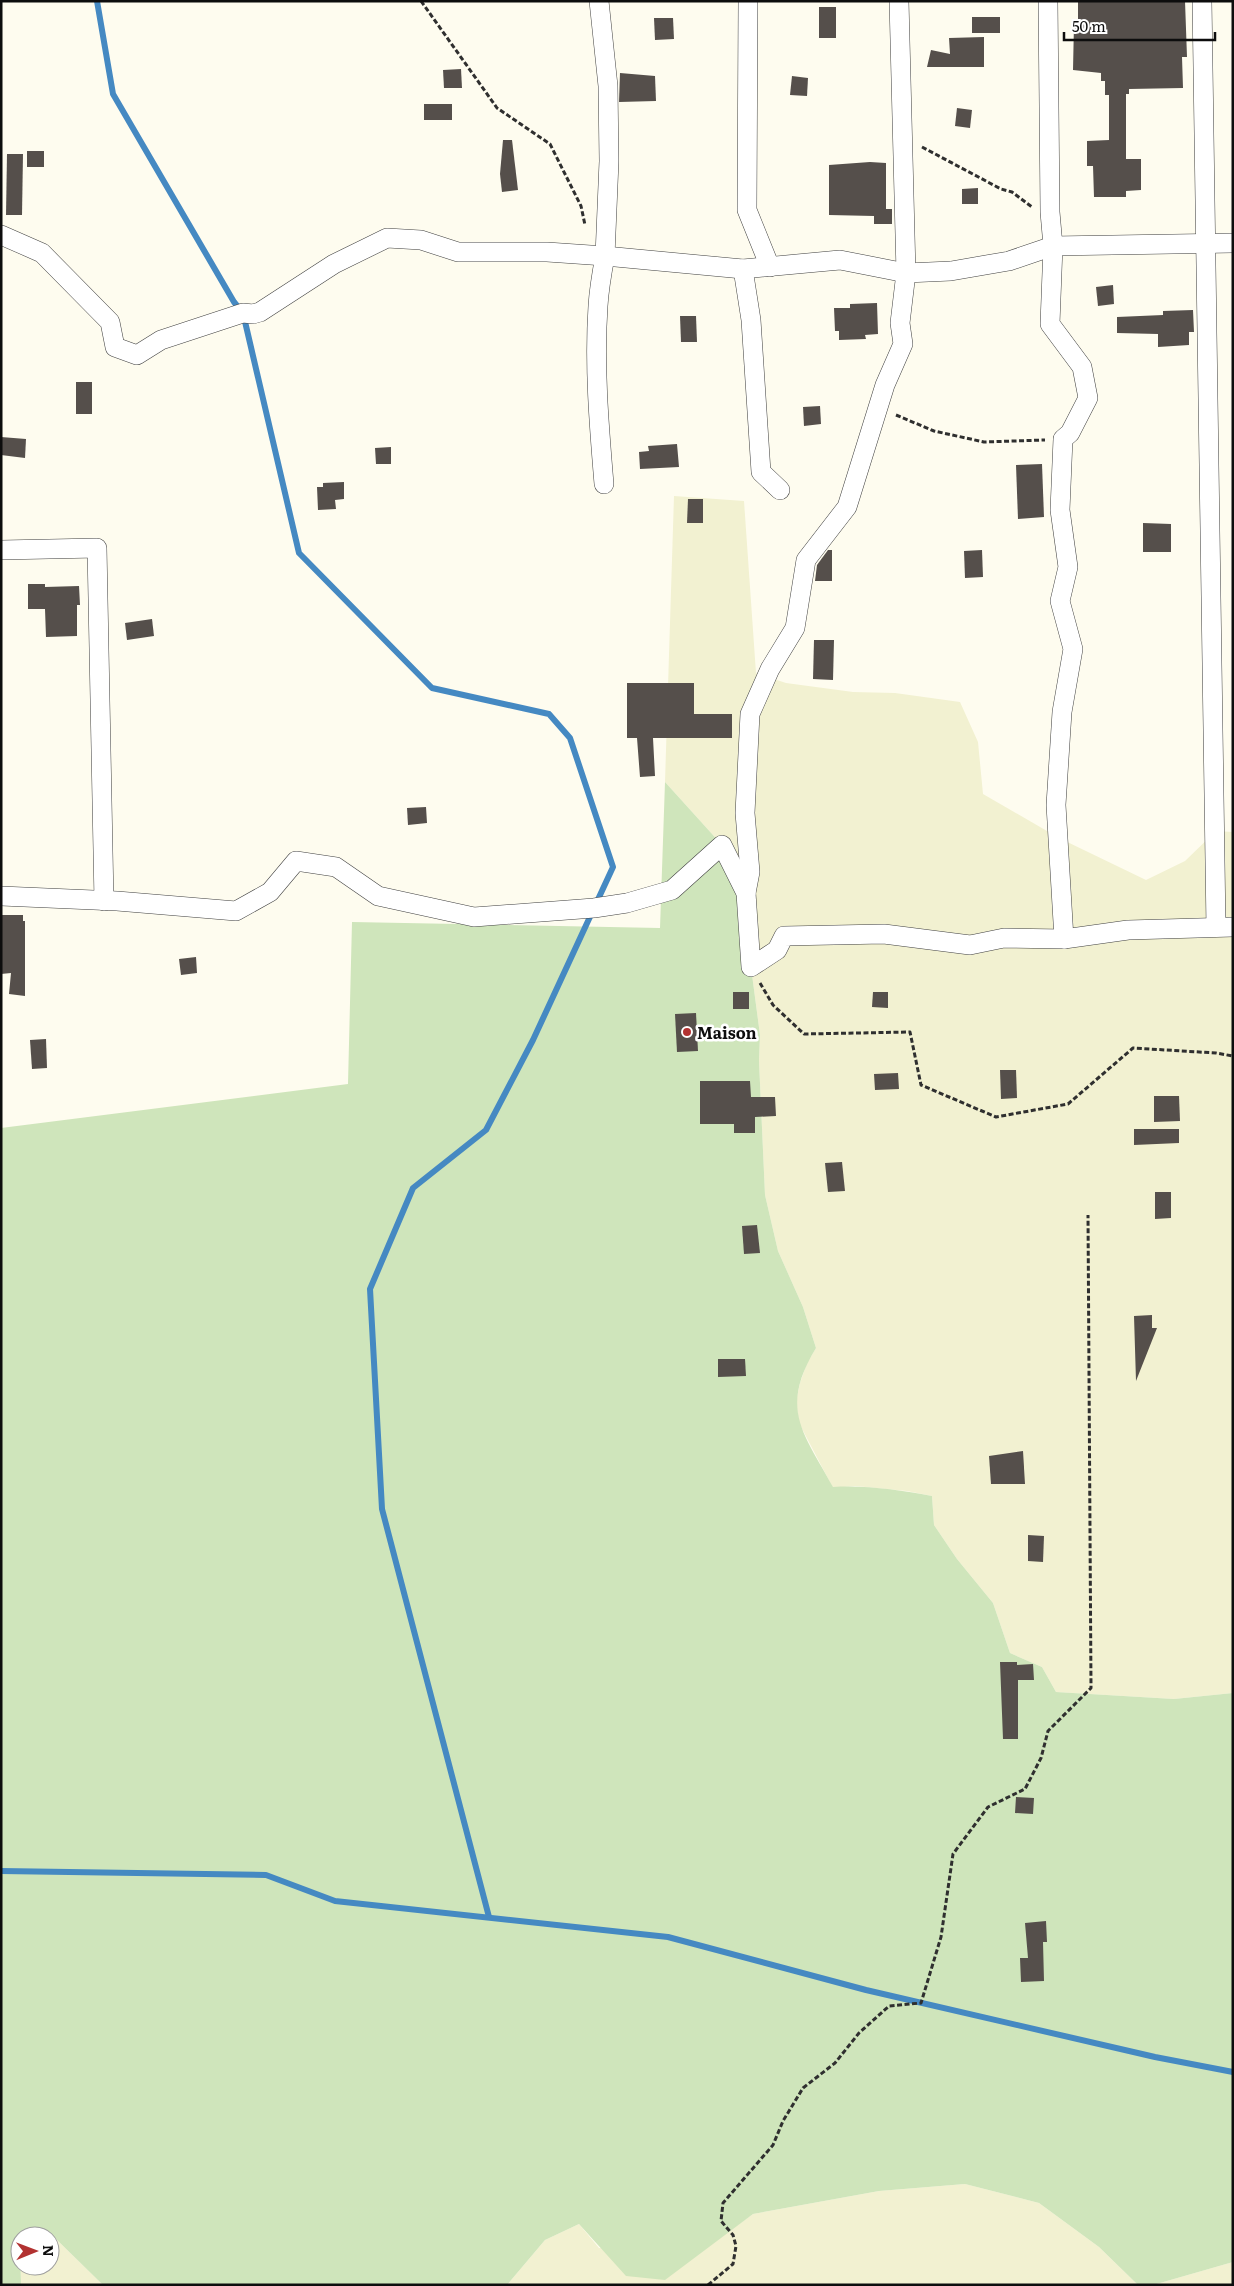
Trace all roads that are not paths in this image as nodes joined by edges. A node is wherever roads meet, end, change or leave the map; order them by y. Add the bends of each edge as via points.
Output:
1 (599, 1) edge
2 (748, 1) edge
3 (899, 1) edge
4 (1048, 1) edge
5 (1202, 1) edge
6 (1, 235) edge
7 (1233, 243) edge
8 (1206, 244) junction
9 (1053, 246) junction
10 (605, 256) junction
11 (770, 267) junction
12 (743, 269) junction
13 (906, 273) junction
14 (604, 484) dead end
15 (780, 490) dead end
16 (1, 550) edge
17 (746, 893) junction
18 (1, 896) edge
19 (104, 900) junction
20 (1225, 927) edge
21 (1064, 939) junction

1 - 10 street via 608,86
2 - 11 street via 747,210
3 - 13 street
4 - 9 street
5 - 8 street
6 - 10 street via 42,253 110,322 115,347 137,355 161,340 243,313 260,312 334,264 387,238 421,240 458,252
7 - 8 street
8 - 9 street
8 - 20 street
9 - 13 street via 1009,261 951,271
9 - 21 street via 1050,324 1082,368 1088,398 1070,433 1063,439 1060,510 1068,567 1060,601 1073,649 1062,712 1056,805
10 - 12 street
10 - 14 street via 598,305 598,415
11 - 12 street
11 - 13 street via 840,260
12 - 15 street via 751,320 761,472
13 - 17 street via 900,323 903,344 885,385 847,507 806,560 795,628 770,669 750,714 745,813 750,872
16 - 19 street via 97,548
17 - 19 street via 722,845 672,890 627,902 555,912 474,917 378,896 336,867 296,861 270,892 236,911
17 - 21 street via 751,967 777,950 784,936 884,934 970,945 1004,938
18 - 19 street
20 - 21 street via 1128,930

